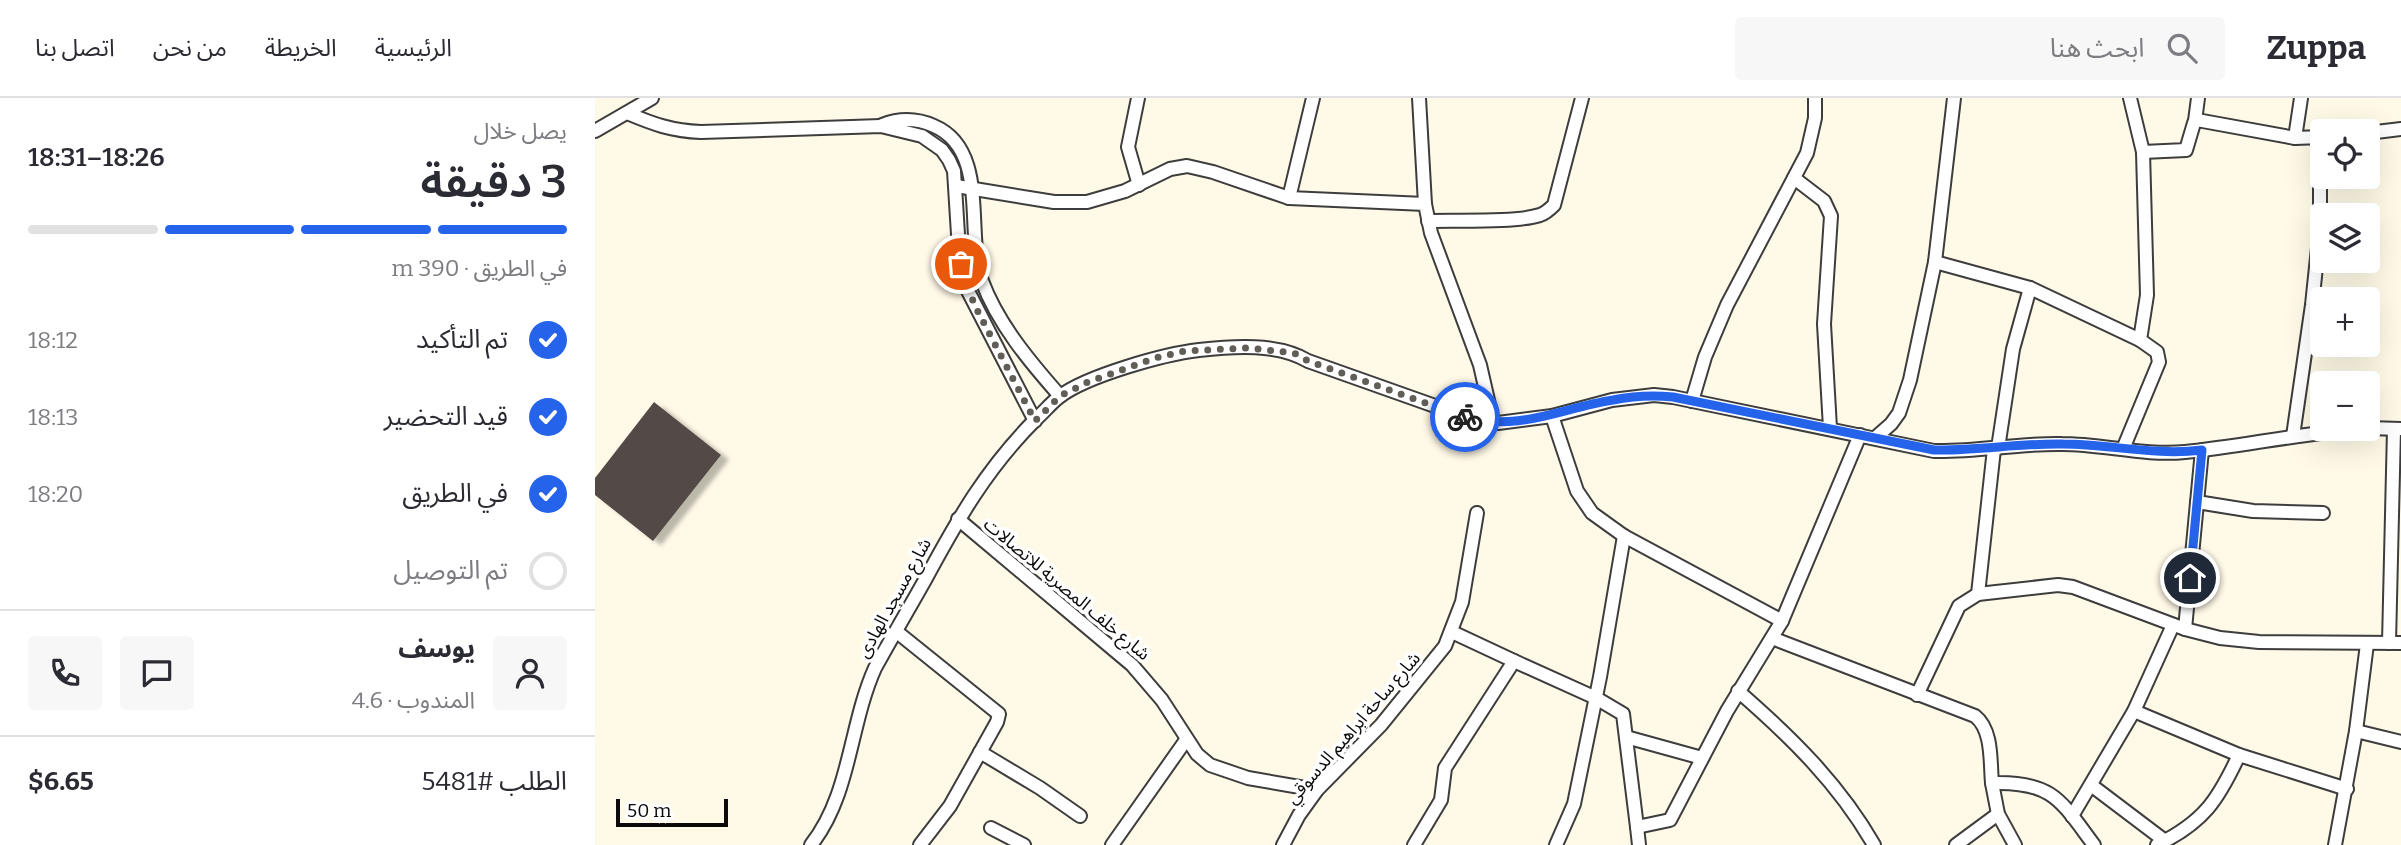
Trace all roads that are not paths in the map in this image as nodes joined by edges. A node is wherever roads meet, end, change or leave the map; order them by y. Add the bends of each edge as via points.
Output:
1 (652, 98) edge
2 (1138, 98) edge
3 (1313, 98) edge
4 (1419, 98) edge
5 (1582, 98) edge
6 (1815, 98) edge
7 (1954, 98) edge
8 (2130, 98) edge
9 (2198, 98) edge
10 (2301, 98) edge
11 (627, 113) junction
12 (2195, 121) junction
13 (881, 126) junction
14 (2401, 129) edge
15 (595, 131) edge
16 (2380, 131) edge
17 (2310, 137) edge
18 (2295, 138) junction
19 (2143, 152) junction
20 (1794, 178) junction
21 (1139, 185) junction
22 (956, 186) junction
23 (971, 187) junction
24 (2320, 189) edge
25 (1289, 198) junction
26 (1425, 204) junction
27 (1428, 221) junction
28 (1935, 262) junction
29 (2030, 288) junction
30 (2140, 340) junction
31 (1060, 396) junction
32 (1692, 401) junction
33 (1552, 416) junction
34 (1035, 421) junction
35 (1493, 422) junction
36 (1830, 428) junction
37 (2380, 428) edge
38 (2398, 429) edge
39 (2310, 434) edge
40 (1860, 435) junction
41 (2293, 436) junction
42 (1875, 438) junction
43 (1996, 449) junction
44 (2123, 449) junction
45 (2202, 450) junction
46 (2197, 502) junction
47 (1477, 513) dead end
48 (2322, 513) dead end
49 (958, 519) junction
50 (1624, 536) junction
51 (1978, 594) junction
52 (1782, 621) junction
53 (2179, 627) junction
54 (897, 632) junction
55 (1452, 632) junction
56 (1772, 638) junction
57 (2395, 643) edge
58 (2367, 644) junction
59 (1514, 662) junction
60 (1738, 691) junction
61 (1917, 695) junction
62 (1596, 698) junction
63 (2134, 711) junction
64 (2356, 731) junction
65 (1626, 737) junction
66 (1186, 740) junction
67 (2401, 742) edge
68 (980, 752) junction
69 (2239, 755) junction
70 (1702, 758) junction
71 (1993, 783) junction
72 (2091, 785) junction
73 (2347, 789) junction
74 (1317, 790) junction
75 (1998, 814) junction
76 (1080, 816) dead end
77 (2072, 816) junction
78 (1637, 827) junction
79 (991, 828) dead end
80 (1116, 843) edge
81 (2161, 843) edge
82 (811, 845) edge
83 (920, 845) edge
84 (1024, 845) edge
85 (1283, 845) edge
86 (1414, 845) edge
87 (1556, 845) edge
88 (1639, 845) edge
89 (1874, 845) edge
90 (1955, 845) edge
91 (2015, 845) edge
92 (2094, 845) edge
93 (2335, 845) edge

1 - 11 street
2 - 21 street via 1128,147
3 - 25 street
4 - 26 street
5 - 27 street via 1549,211 1503,219
6 - 20 street via 1812,137
7 - 28 street
8 - 19 street
9 - 12 street
10 - 18 street
11 - 13 street via 688,132
11 - 15 street
12 - 18 street
12 - 19 street via 2186,150
13 - 22 street via 933,142 949,160
13 - 23 street via 912,120 939,128 960,147
14 - 16 street
17 - 18 street
19 - 30 street via 2147,295
20 - 32 street via 1727,305
20 - 36 street via 1824,201 1831,216 1824,324
21 - 23 street via 1100,200 1072,203
21 - 25 street via 1187,166
22 - 23 street
22 - 34 street via 959,250 968,291
23 - 31 street via 977,261 987,293 1032,364
24 - 41 street via 2312,305
25 - 26 street
26 - 27 street
27 - 35 street via 1480,365
28 - 29 street
28 - 42 street via 1905,397 1891,424
29 - 30 street
29 - 43 street via 2013,349
30 - 44 street via 2157,352 2159,362
31 - 34 street, شارع مسجد الهادى
31 - 35 street, شارع مسجد الهادى via 1155,358 1185,351 1248,348 1294,353 1466,417
32 - 33 street, شارع مسجد الهادى via 1634,397
32 - 36 street, شارع مسجد الهادى
33 - 35 street, شارع مسجد الهادى
33 - 50 street via 1583,502
34 - 49 street, شارع مسجد الهادى via 987,475
36 - 40 street, شارع مسجد الهادى
37 - 38 street
38 - 57 street
39 - 41 street, شارع مسجد الهادى
40 - 42 street, شارع مسجد الهادى
40 - 52 street
41 - 45 street, شارع مسجد الهادى
42 - 43 street, شارع مسجد الهادى via 1934,450
43 - 44 street, شارع مسجد الهادى via 2061,444
43 - 51 street
44 - 45 street, شارع مسجد الهادى
45 - 46 street
46 - 48 street via 2253,511
46 - 53 street
47 - 55 street, شارع ساحة ابراهيم الدسوقي via 1462,603
49 - 54 street, شارع مسجد الهادى
49 - 66 street, شارع خلف المصرية للاتصالات via 1132,665 1162,700
50 - 52 street
50 - 62 street
51 - 53 street via 2073,587
51 - 61 street via 1959,607
52 - 56 street
53 - 58 street via 2259,642
53 - 63 street
54 - 68 street via 997,711 1000,717
54 - 82 street, شارع مسجد الهادى via 864,694 833,812
55 - 59 street
55 - 74 street, شارع ساحة ابراهيم الدسوقي via 1437,658 1381,725
56 - 60 street
56 - 61 street
57 - 58 street
58 - 64 street
59 - 62 street
59 - 86 street via 1445,768 1441,800
60 - 70 street
60 - 89 street via 1836,787
61 - 71 street via 1980,720 1987,734
62 - 65 street via 1623,715
62 - 87 street via 1574,804
63 - 69 street
63 - 72 street
64 - 67 street
64 - 73 street
65 - 70 street
65 - 78 street
66 - 74 street, شارع خلف المصرية للاتصالات via 1196,754 1226,772
66 - 80 street
68 - 76 street
68 - 83 street via 950,806
69 - 73 street
69 - 81 street via 2213,804
70 - 78 street via 1673,818
71 - 75 street
71 - 77 street via 2033,785 2053,796
72 - 77 street
72 - 81 street
73 - 93 street
74 - 85 street, شارع ساحة ابراهيم الدسوقي
75 - 90 street
75 - 91 street
77 - 92 street
78 - 88 street
79 - 84 street

